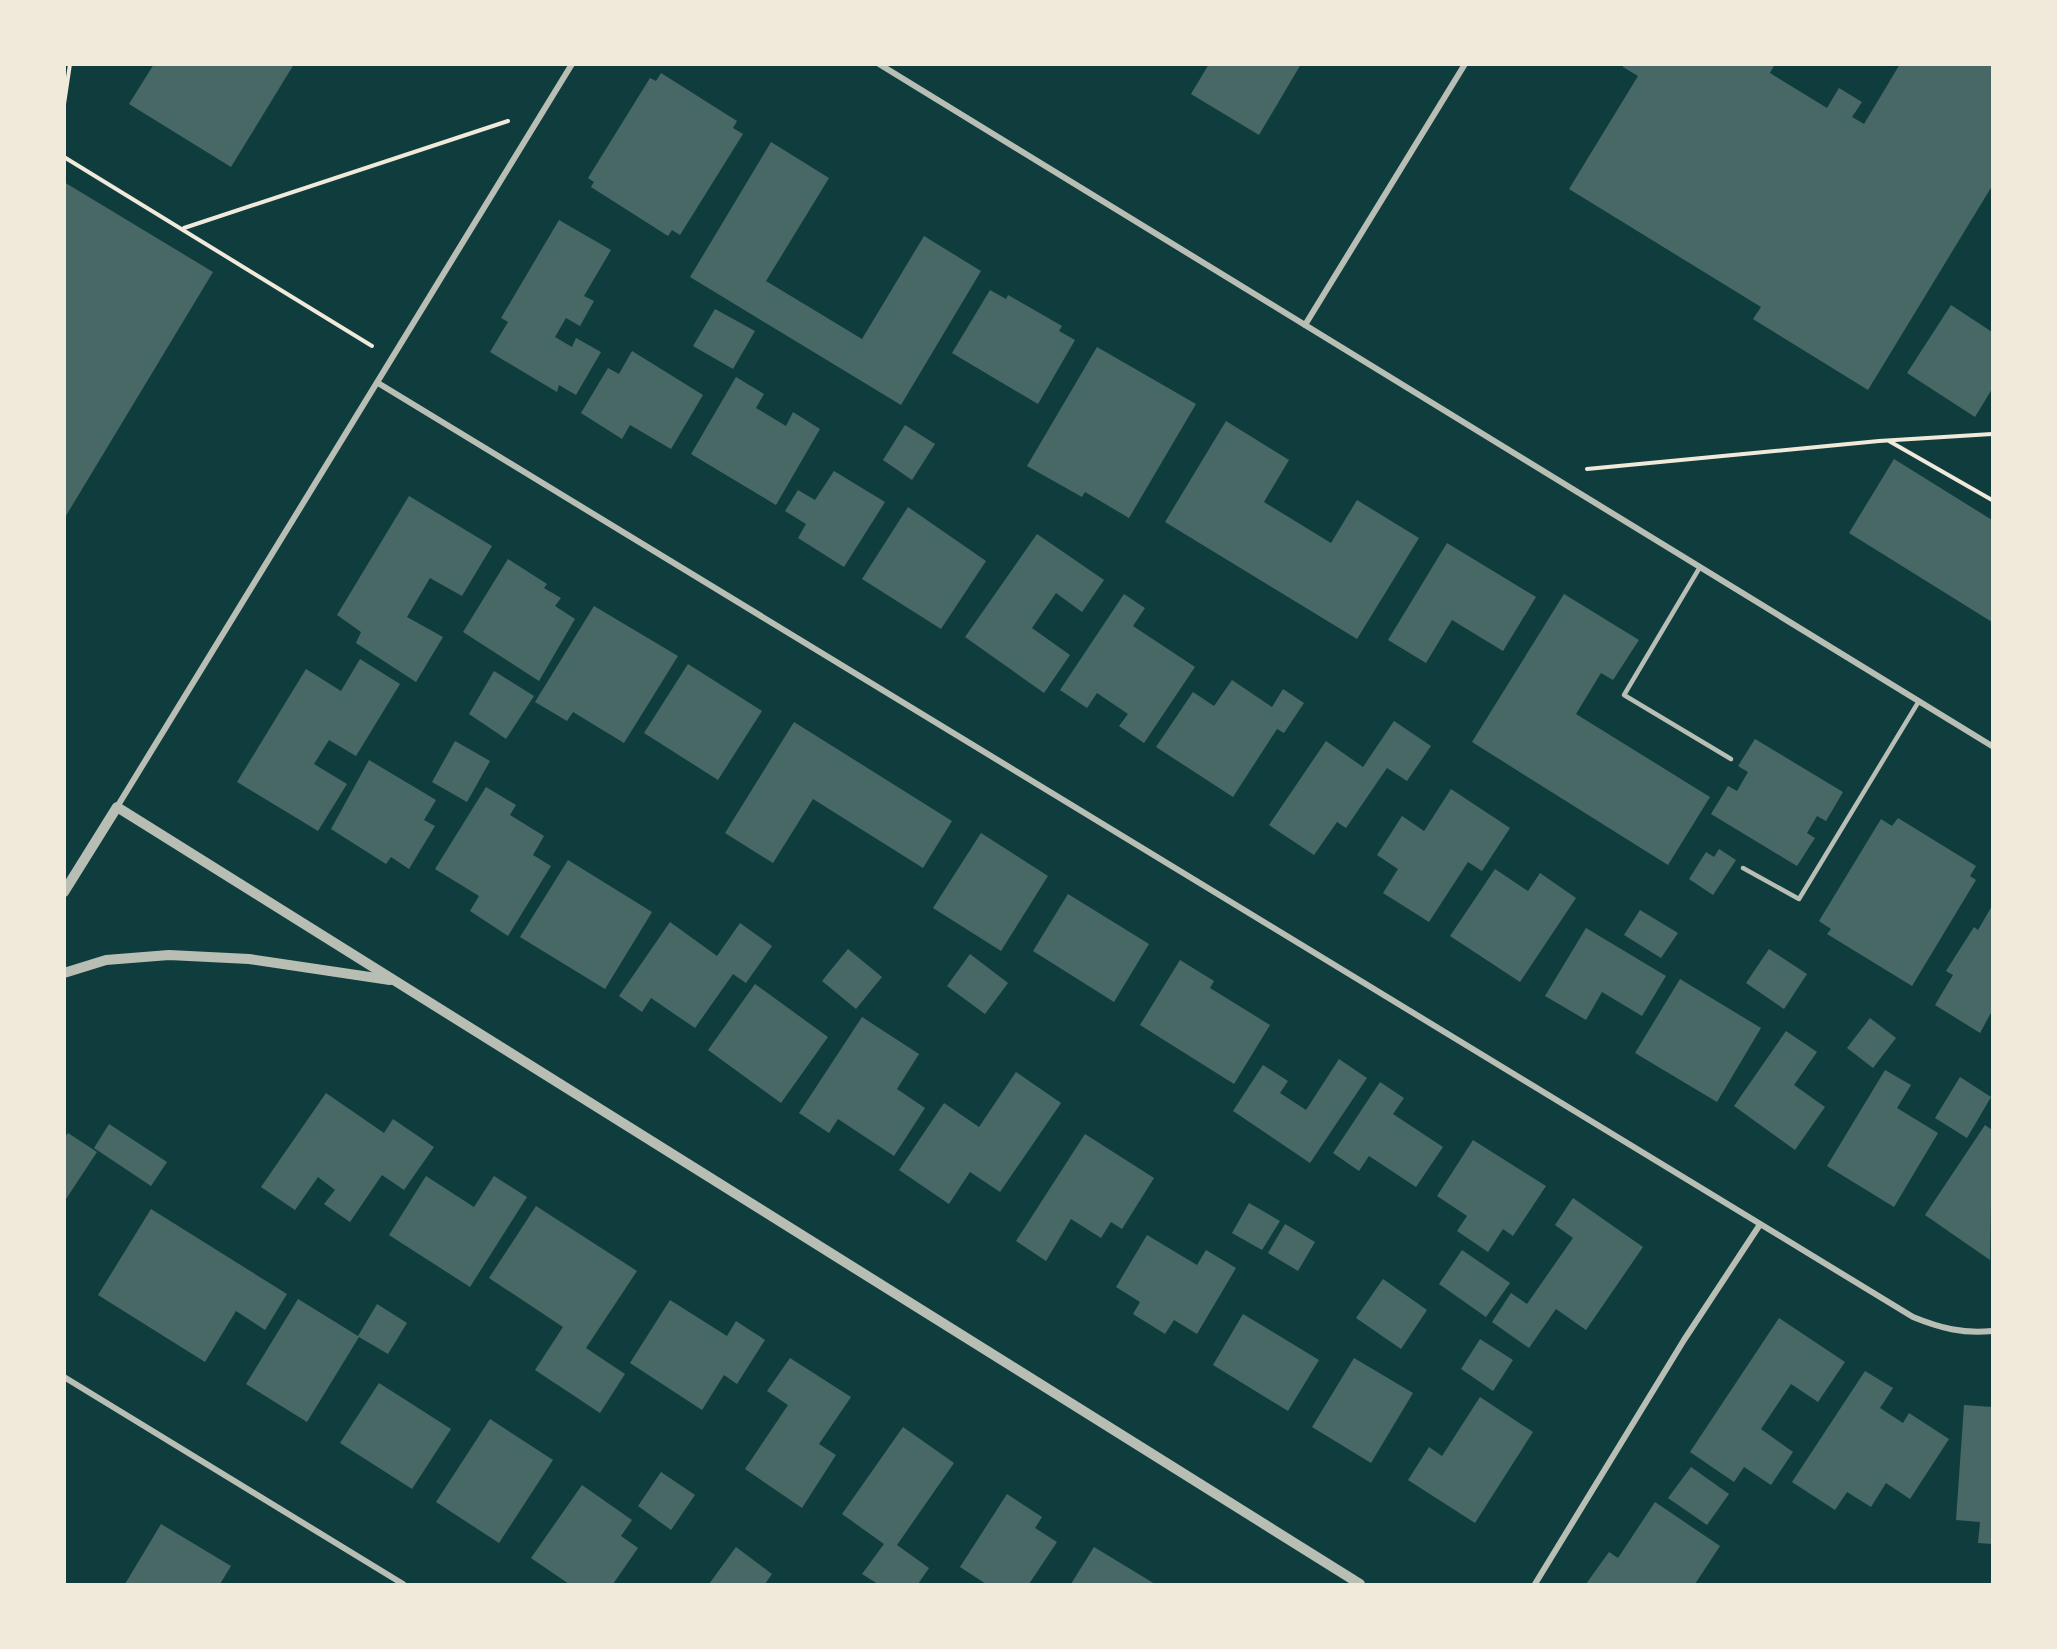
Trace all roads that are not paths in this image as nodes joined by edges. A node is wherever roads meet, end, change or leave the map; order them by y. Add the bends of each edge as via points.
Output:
1 (572, 64) edge
2 (879, 64) edge
3 (1465, 64) edge
4 (1305, 324) junction
5 (378, 383) junction
6 (1700, 567) junction
7 (1919, 701) junction
8 (1992, 746) edge
9 (1731, 759) dead end
10 (117, 807) junction
11 (1743, 868) dead end
12 (64, 892) edge
13 (64, 973) edge
14 (394, 980) junction
15 (1759, 1226) junction
16 (1992, 1332) edge
17 (64, 1377) edge
18 (403, 1584) edge
19 (1360, 1584) edge
20 (1536, 1584) edge

1 - 5 street
2 - 4 street
3 - 4 street
4 - 6 street
5 - 10 street
5 - 15 street
6 - 7 street
6 - 9 lane via 1624,695
7 - 8 street
7 - 11 lane via 1799,899
10 - 12 street
10 - 14 street
13 - 14 street via 106,960 169,956 249,959
14 - 19 street
15 - 16 street via 1912,1317 1971,1334
15 - 20 street via 1684,1340
17 - 18 street

